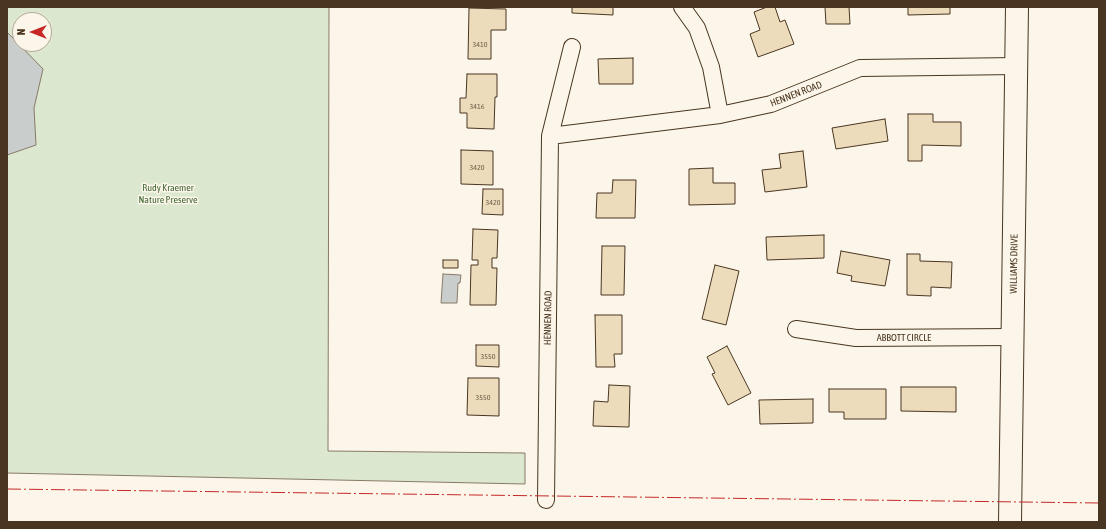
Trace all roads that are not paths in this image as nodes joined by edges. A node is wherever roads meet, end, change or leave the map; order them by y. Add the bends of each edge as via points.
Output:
1 (682, 7) edge
2 (1017, 7) edge
3 (572, 48) dead end
4 (1016, 66) junction
5 (720, 115) junction
6 (550, 136) junction
7 (796, 329) dead end
8 (1012, 337) junction
9 (546, 500) dead end
10 (1010, 522) edge

1 - 5 street via 697,28 712,67
2 - 4 main road, WILLIAMS DRIVE
3 - 6 street, HENNEN ROAD
4 - 5 street, HENNEN ROAD via 860,68 771,104
4 - 8 main road, WILLIAMS DRIVE
5 - 6 street, HENNEN ROAD
6 - 9 street, HENNEN ROAD
7 - 8 street, ABBOTT CIRCLE via 856,338
8 - 10 main road, WILLIAMS DRIVE

